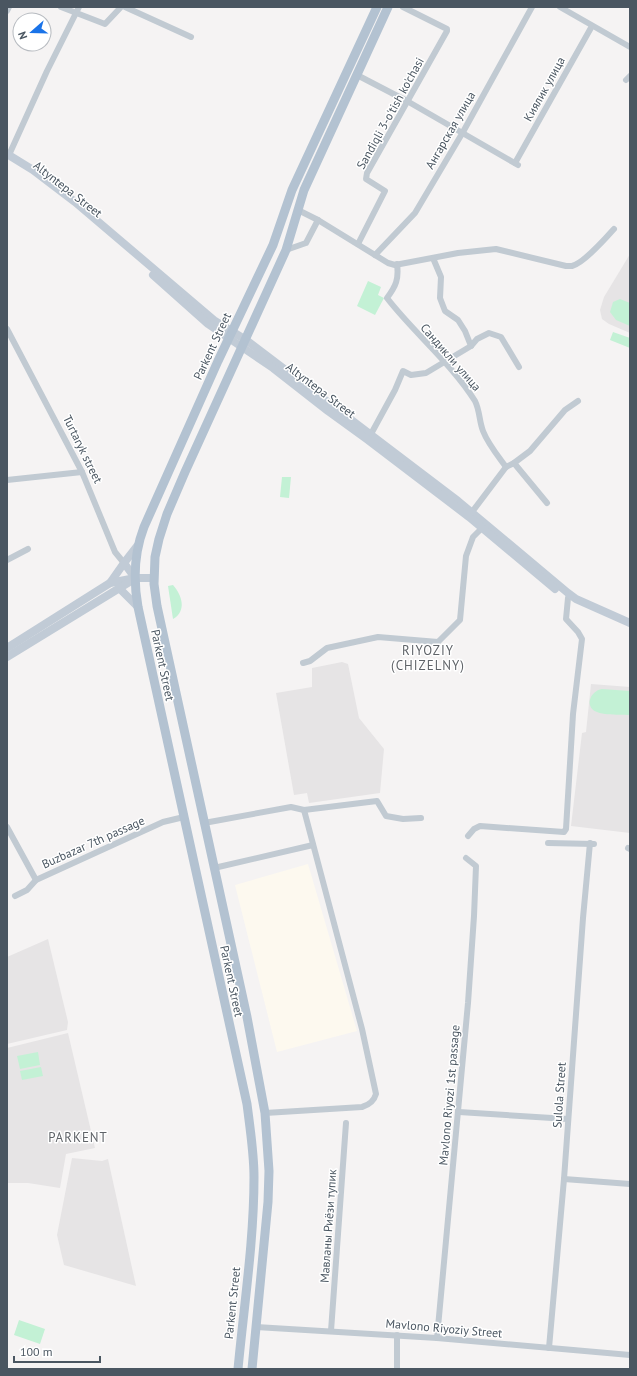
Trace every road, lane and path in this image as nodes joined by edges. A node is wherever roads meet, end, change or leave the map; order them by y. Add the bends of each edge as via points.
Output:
1 (9, 7) edge
2 (61, 7) edge
3 (79, 7) edge
4 (121, 7) edge
5 (124, 7) edge
6 (377, 7) edge
7 (388, 7) edge
8 (403, 7) edge
9 (532, 7) edge
10 (560, 7) edge
11 (7, 11) edge
12 (76, 13) junction
13 (592, 26) junction
14 (191, 37) dead end
15 (630, 47) edge
16 (357, 75) junction
17 (407, 101) junction
18 (463, 132) junction
19 (7, 157) edge
20 (298, 210) junction
21 (318, 220) junction
22 (614, 229) dead end
23 (358, 244) junction
24 (286, 250) junction
25 (375, 256) junction
26 (433, 258) junction
27 (397, 264) junction
28 (7, 329) edge
29 (230, 336) junction
30 (244, 344) junction
31 (471, 346) junction
32 (444, 362) junction
33 (519, 367) dead end
34 (578, 401) dead end
35 (370, 437) junction
36 (514, 463) junction
37 (506, 467) junction
38 (82, 472) junction
39 (7, 480) edge
40 (547, 504) dead end
41 (472, 512) junction
42 (484, 526) junction
43 (138, 545) junction
44 (28, 549) dead end
45 (7, 560) edge
46 (124, 563) junction
47 (135, 578) junction
48 (154, 578) junction
49 (110, 583) junction
50 (120, 589) junction
51 (572, 598) junction
52 (138, 607) junction
53 (599, 610) junction
54 (630, 623) edge
55 (630, 627) edge
56 (7, 648) edge
57 (7, 657) edge
58 (303, 663) dead end
59 (304, 810) junction
60 (184, 817) junction
61 (421, 818) dead end
62 (204, 823) junction
63 (7, 827) edge
64 (468, 836) dead end
65 (548, 843) dead end
66 (313, 845) junction
67 (466, 858) dead end
68 (214, 868) junction
69 (36, 880) junction
70 (16, 896) dead end
71 (459, 1112) junction
72 (265, 1113) junction
73 (568, 1119) junction
74 (346, 1123) dead end
75 (564, 1179) junction
76 (630, 1184) edge
77 (256, 1327) junction
78 (331, 1331) junction
79 (397, 1335) junction
80 (438, 1338) junction
81 (549, 1348) junction
82 (630, 1355) edge
83 (238, 1369) edge
84 (252, 1369) edge
85 (397, 1369) edge

1 - 11 street
2 - 12 street
3 - 12 street
4 - 12 street via 106,24
5 - 14 street
6 - 29 main road, Parkent Street via 292,190 273,245
7 - 16 main road, Parkent Street
8 - 17 street, Sandiqli 3-o'tish ko'chasi via 448,31
9 - 18 street, Ангарская улица
10 - 13 street
12 - 19 street
13 - 15 street
13 - 18 street, Киялик улица via 517,164
16 - 17 street
16 - 20 main road, Parkent Street via 304,190
17 - 18 street
17 - 23 street, Sandiqli 3-o'tish ko'chasi via 367,173 366,179 385,191
18 - 25 street, Ангарская улица via 415,213
19 - 29 street, Altyntepa Street via 73,203
20 - 21 street
20 - 24 main road, Parkent Street
21 - 23 street
21 - 24 street via 306,243
22 - 26 street via 599,245 572,266 496,249
23 - 25 street
24 - 30 main road, Parkent Street
25 - 27 street via 388,263
26 - 27 street
26 - 31 street via 441,277 440,298 445,311 458,320
27 - 32 street, Сандикли улица via 399,276 387,298
28 - 38 street, Turtaryk street
29 - 30 street, Altyntepa Street
29 - 43 main road, Parkent Street
30 - 35 street, Altyntepa Street
30 - 48 main road, Parkent Street via 167,514 157,548
31 - 32 street
31 - 33 street via 477,339 489,333 501,336
32 - 35 street via 426,373 411,375 403,371
32 - 37 street, Сандикли улица via 474,401 484,432
34 - 36 street via 565,410 530,450
35 - 41 street, Altyntepa Street
35 - 42 street, Altyntepa Street
36 - 37 street
36 - 40 street
37 - 41 street
38 - 39 street
38 - 46 street, Turtaryk street via 115,552
41 - 42 street, Altyntepa Street
42 - 51 street, Altyntepa Street
42 - 58 street via 473,537 466,556 460,620 438,642 378,637 327,648 310,661
43 - 46 street
43 - 47 main road, Parkent Street
44 - 45 street
46 - 47 street, Turtaryk street
46 - 49 street
47 - 48 street
47 - 49 street
47 - 50 street
47 - 52 main road, Parkent Street
48 - 62 main road, Parkent Street via 157,606
49 - 56 street
50 - 52 street
50 - 57 street
51 - 53 street, Altyntepa Street
51 - 64 street via 566,619 582,639 573,714 566,831 480,826
52 - 60 main road, Parkent Street
53 - 54 street, Altyntepa Street
53 - 55 street, Altyntepa Street
59 - 61 street via 377,801 386,816 403,819
59 - 62 street via 292,807
59 - 66 street
60 - 69 street, Buzbazar 7th passage via 163,822
60 - 83 main road, Parkent Street via 247,1104 251,1137 253,1206
62 - 68 main road, Parkent Street
63 - 69 street
65 - 73 street, Sulola Street via 592,844
66 - 68 street
66 - 72 street via 362,1029 376,1094 368,1105 362,1107
67 - 71 street, Mavlono Riyozi 1st passage via 476,866 476,875
68 - 72 main road, Parkent Street
69 - 70 street, Buzbazar 7th passage via 28,890
71 - 73 street
71 - 80 street, Mavlono Riyozi 1st passage
72 - 77 main road, Parkent Street via 269,1194
73 - 75 street, Sulola Street
74 - 78 street, Мавланы Риёзи тупик
75 - 76 street
75 - 81 street, Sulola Street
77 - 78 street, Mavlono Riyoziy Street
77 - 84 main road, Parkent Street
78 - 79 street, Mavlono Riyoziy Street
79 - 80 street, Mavlono Riyoziy Street
79 - 85 street
80 - 81 street, Mavlono Riyoziy Street
81 - 82 street, Mavlono Riyoziy Street

